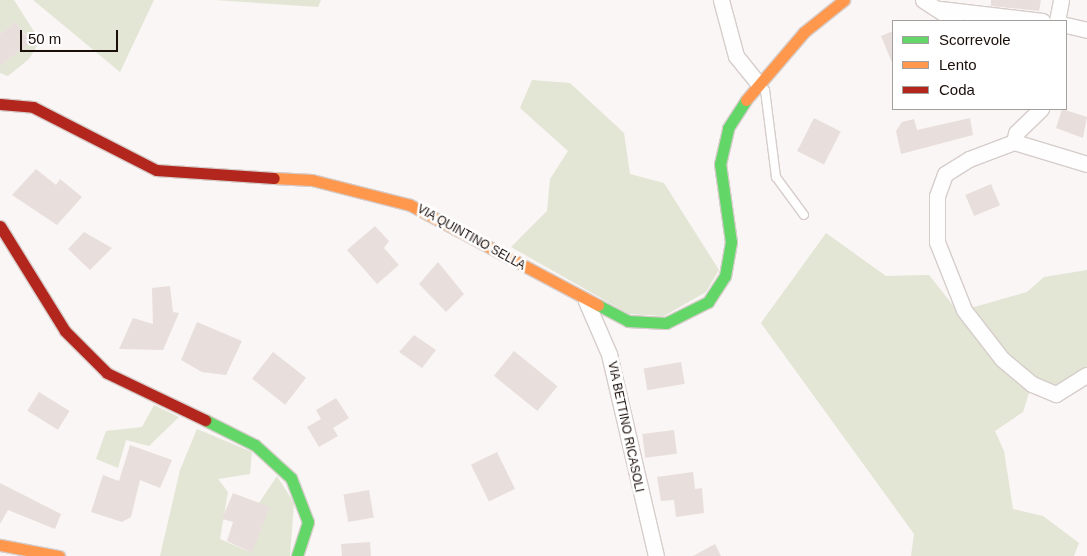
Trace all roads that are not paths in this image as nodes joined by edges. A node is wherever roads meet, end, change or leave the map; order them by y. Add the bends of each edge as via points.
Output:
1 (721, 0) edge
2 (844, 0) edge
3 (923, 0) edge
4 (1062, 0) edge
5 (940, 9) junction
6 (954, 20) edge
7 (1034, 20) edge
8 (1057, 20) edge
9 (1067, 25) edge
10 (1087, 30) edge
11 (757, 82) junction
12 (0, 104) edge
13 (1040, 110) edge
14 (1014, 142) junction
15 (1087, 164) edge
16 (804, 215) dead end
17 (0, 226) edge
18 (586, 301) junction
19 (1087, 375) edge
20 (0, 545) edge
21 (59, 556) edge
22 (297, 556) edge
23 (656, 556) edge

1 - 11 street via 736,56
2 - 11 street, VIA QUINTINO SELLA via 804,32
3 - 5 street
4 - 8 street
5 - 6 street
5 - 7 street
9 - 10 street
11 - 16 lane via 765,90 776,177
11 - 18 street, VIA QUINTINO SELLA via 721,149 731,242 725,276 708,302 677,321 648,324 628,321
12 - 18 street, VIA QUINTINO SELLA via 33,107 156,170 312,180 376,193 452,226
13 - 14 street via 1016,133
14 - 15 street
14 - 19 street via 968,159 945,174 937,196 937,242 944,266 964,310 1002,360 1032,384 1056,394
17 - 22 street via 65,331 107,372 255,445 291,478 308,522
18 - 23 street, VIA BETTINO RICASOLI via 609,354
20 - 21 street

